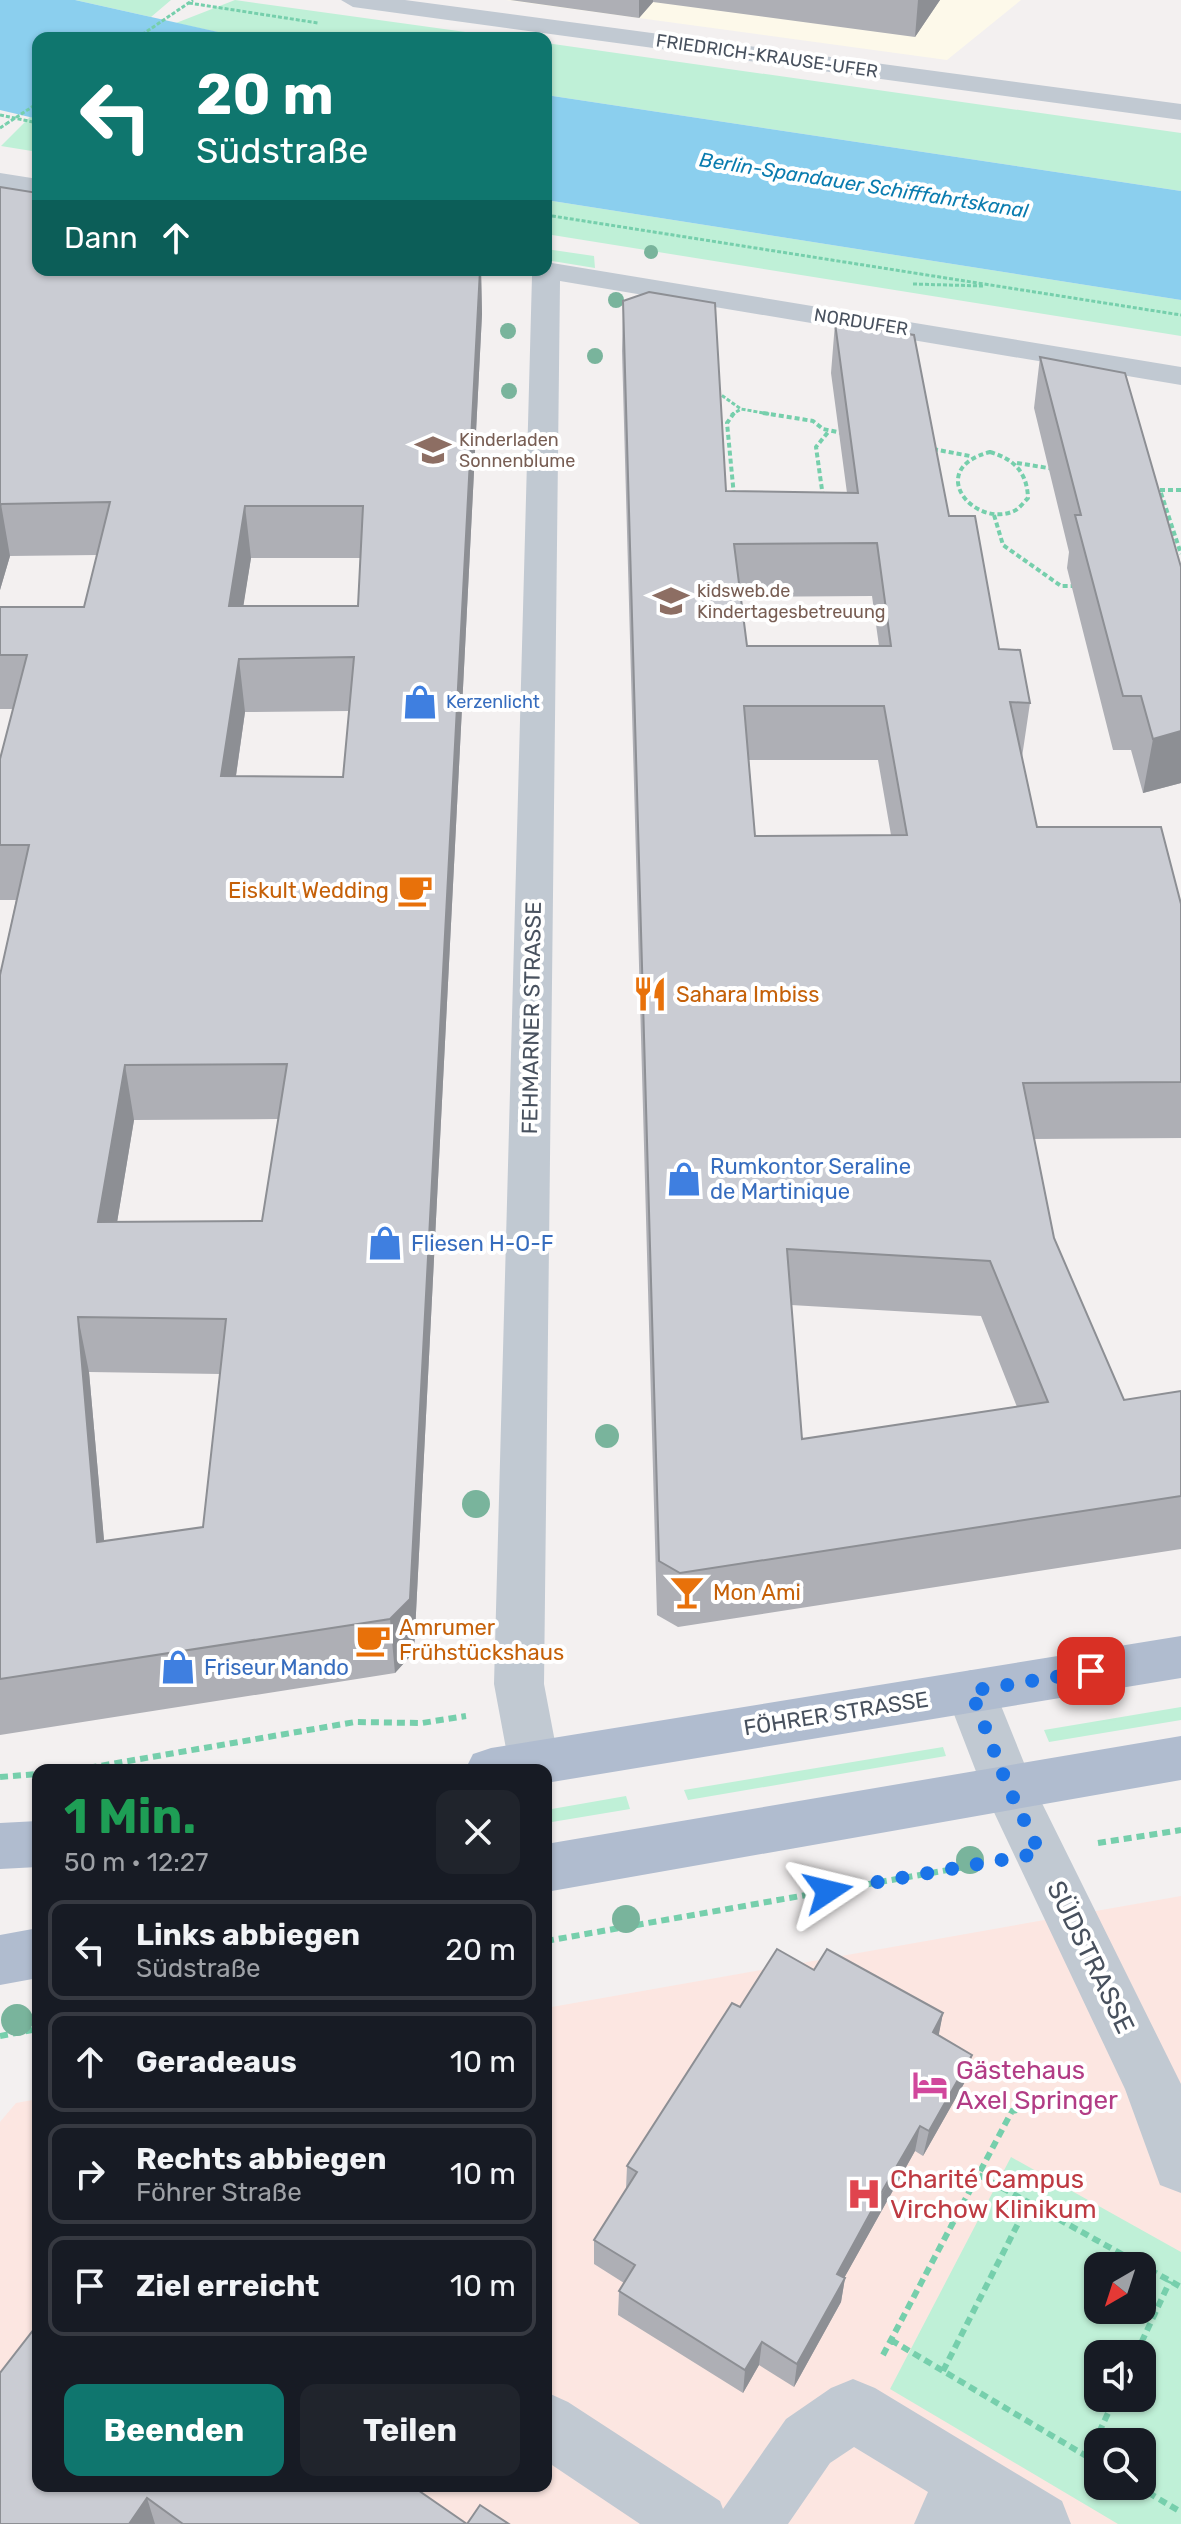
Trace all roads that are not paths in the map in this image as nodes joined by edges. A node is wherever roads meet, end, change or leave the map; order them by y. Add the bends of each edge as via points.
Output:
1 (353, 0) edge
2 (1181, 112) edge
3 (0, 181) edge
4 (32, 186) edge
5 (552, 271) edge
6 (544, 276) edge
7 (1181, 376) edge
8 (1181, 1657) edge
9 (971, 1691) junction
10 (1181, 1758) edge
11 (512, 1764) edge
12 (530, 1764) edge
13 (1008, 1787) junction
14 (32, 1844) edge
15 (0, 1846) edge
16 (552, 1867) edge
17 (32, 1954) edge
18 (0, 1960) edge
19 (1167, 2080) edge
20 (1181, 2165) edge
21 (552, 2428) edge
22 (957, 2502) edge
23 (697, 2524) edge
24 (749, 2524) edge
25 (1039, 2524) edge

1 - 2 street, FRIEDRICH-KRAUSE-UFER
3 - 4 street
5 - 7 street, NORDUFER
6 - 11 street, FEHMARNER STRASSE via 519,1684
8 - 9 main road, FÖHRER STRASSE
9 - 12 main road, FÖHRER STRASSE
9 - 13 street, SÜDSTRASSE
10 - 13 main road
13 - 16 main road
13 - 19 street, SÜDSTRASSE
14 - 15 main road
17 - 18 main road
19 - 20 street, SÜDSTRASSE
21 - 23 street
22 - 24 street via 853,2410 808,2441
22 - 25 street

